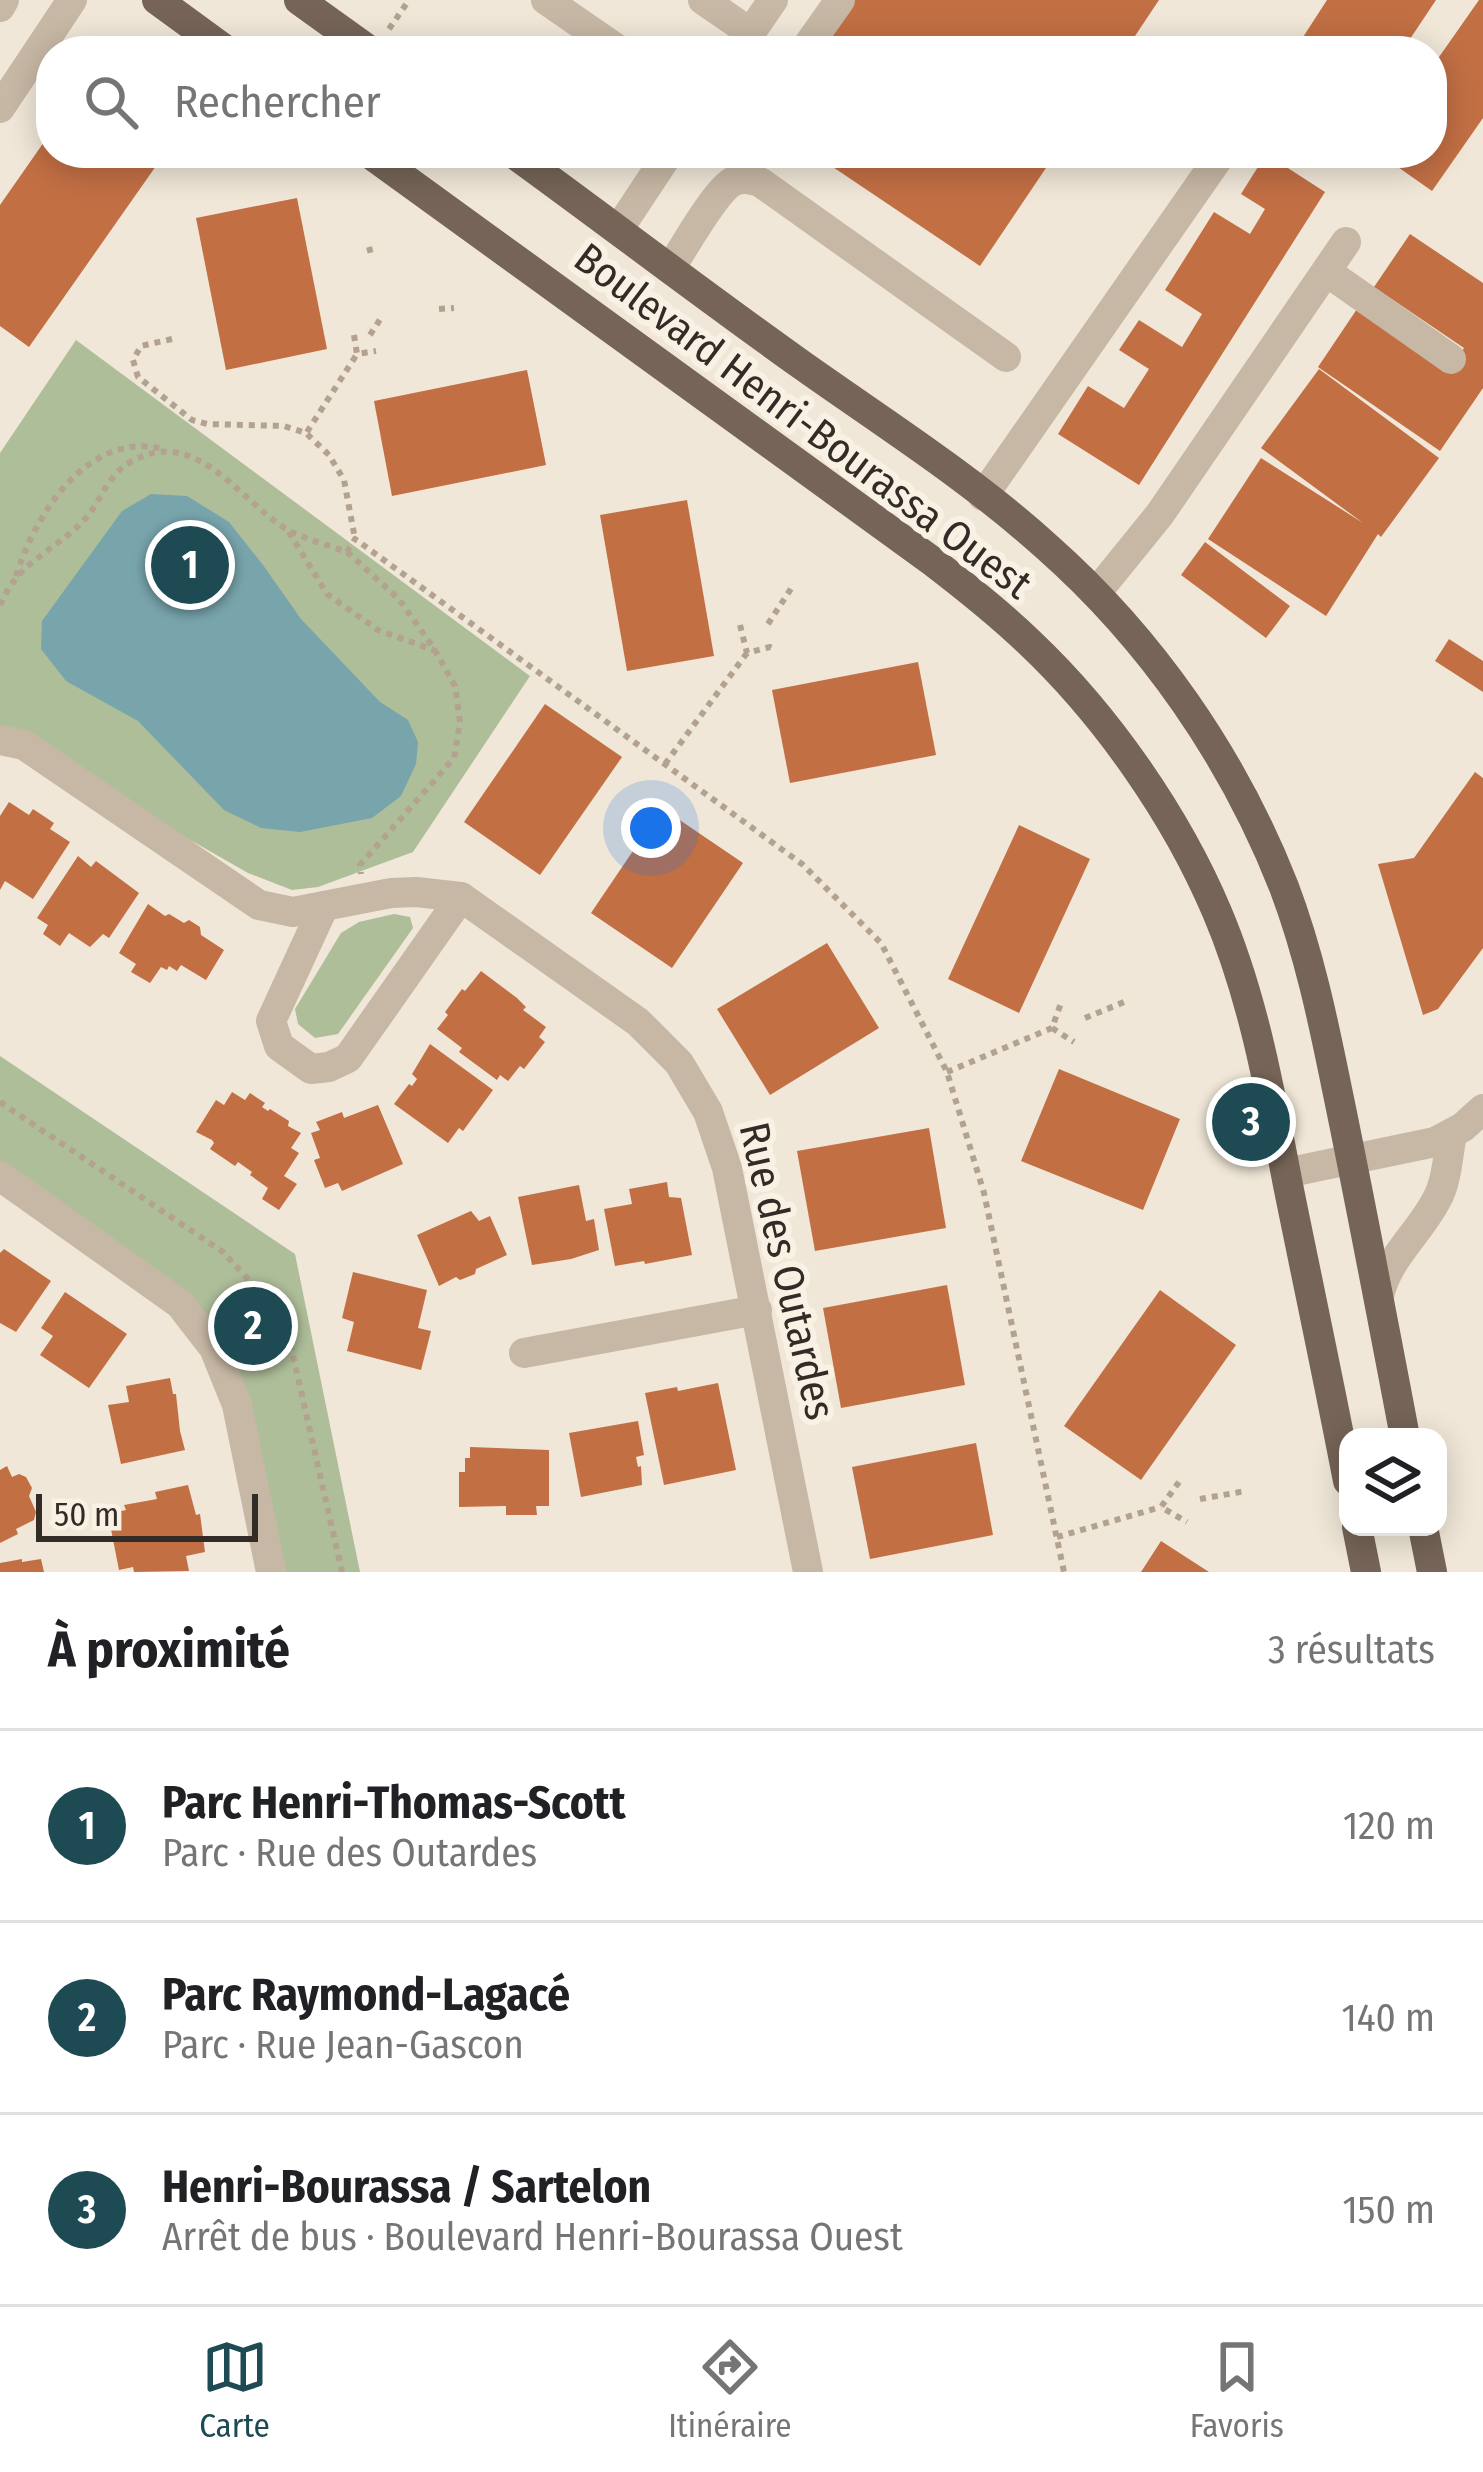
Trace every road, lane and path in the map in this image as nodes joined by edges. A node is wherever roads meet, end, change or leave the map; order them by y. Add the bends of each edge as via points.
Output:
1 (72, 0) edge
2 (157, 0) edge
3 (299, 0) edge
4 (409, 0) edge
5 (546, 0) edge
6 (703, 0) edge
7 (773, 0) edge
8 (840, 0) edge
9 (48, 36) edge
10 (206, 36) edge
11 (367, 36) edge
12 (382, 36) edge
13 (598, 36) edge
14 (738, 36) edge
15 (748, 36) edge
16 (815, 36) edge
17 (36, 54) edge
18 (0, 109) edge
19 (390, 168) edge
20 (533, 168) edge
21 (659, 168) edge
22 (738, 168) edge
23 (742, 168) edge
24 (1212, 168) edge
25 (618, 230) junction
26 (1346, 242) dead end
27 (369, 247) dead end
28 (372, 258) dead end
29 (670, 268) junction
30 (1327, 272) junction
31 (454, 308) dead end
32 (440, 309) dead end
33 (381, 318) dead end
34 (354, 335) dead end
35 (370, 335) dead end
36 (172, 339) dead end
37 (376, 351) dead end
38 (357, 354) junction
39 (1006, 357) dead end
40 (1451, 358) dead end
41 (306, 433) junction
42 (165, 449) junction
43 (983, 496) junction
44 (287, 529) junction
45 (356, 539) junction
46 (347, 552) junction
47 (15, 579) junction
48 (794, 584) dead end
49 (1096, 593) junction
50 (0, 605) edge
51 (768, 624) dead end
52 (740, 625) dead end
53 (774, 649) dead end
54 (436, 651) junction
55 (747, 653) junction
56 (0, 740) edge
57 (665, 764) junction
58 (461, 897) junction
59 (364, 898) junction
60 (324, 906) junction
61 (1129, 1000) dead end
62 (1060, 1003) dead end
63 (1085, 1018) dead end
64 (1052, 1028) junction
65 (1074, 1042) dead end
66 (947, 1072) junction
67 (1483, 1109) edge
68 (1452, 1134) junction
69 (1352, 1159) junction
70 (1286, 1173) junction
71 (0, 1176) edge
72 (1378, 1296) junction
73 (757, 1310) junction
74 (524, 1353) dead end
75 (1404, 1428) edge
76 (1339, 1435) edge
77 (1178, 1482) dead end
78 (1246, 1491) dead end
79 (1200, 1498) dead end
80 (1161, 1507) junction
81 (1186, 1522) dead end
82 (1359, 1536) edge
83 (1425, 1536) edge
84 (1057, 1537) junction
85 (271, 1572) edge
86 (808, 1572) edge
87 (1064, 1572) edge
88 (1366, 1572) edge
89 (1432, 1572) edge

1 - 9 street
2 - 10 main road
3 - 11 main road
4 - 12 path
5 - 13 street
6 - 14 street
7 - 15 street
8 - 16 street
17 - 18 street
19 - 70 main road, Boulevard Henri-Bourassa Ouest via 932,561 1054,667 1141,777 1216,910 1259,1039
20 - 25 main road, Boulevard Henri-Bourassa Ouest
21 - 25 street
22 - 29 street
23 - 39 street
24 - 43 street
25 - 29 main road, Boulevard Henri-Bourassa Ouest
26 - 30 street
27 - 28 path
29 - 43 main road, Boulevard Henri-Bourassa Ouest
30 - 40 street
30 - 49 street
31 - 32 path
33 - 35 path
34 - 38 path
36 - 41 path via 141,346 133,360 138,377 192,420
37 - 38 path
38 - 41 path
41 - 45 path via 344,480
42 - 44 path via 204,464
42 - 47 path via 119,471 87,518
42 - 47 path via 122,450 76,473 27,542
43 - 49 main road, Boulevard Henri-Bourassa Ouest
44 - 46 path
44 - 54 path via 327,594 378,630
45 - 46 path
45 - 57 path
46 - 54 path via 398,598
47 - 50 path
48 - 51 path
49 - 69 main road, Boulevard Henri-Bourassa Ouest via 1189,706 1266,845 1318,994
52 - 55 path
53 - 55 path
54 - 59 path via 455,686 454,758 360,865
55 - 57 path
56 - 60 street via 24,745 259,905 293,912
57 - 66 path via 802,864 881,943
58 - 59 street
58 - 60 street via 348,1058 311,1070 279,1046 271,1021
58 - 73 street, Rue des Outardes via 638,1022 680,1063 728,1168
59 - 60 street
61 - 63 path
62 - 64 path
64 - 65 path
64 - 66 path
66 - 84 path via 984,1193
67 - 68 street
68 - 69 street
68 - 72 street via 1439,1197
69 - 70 street
69 - 72 main road, Boulevard Henri-Bourassa Ouest
70 - 76 main road, Boulevard Henri-Bourassa Ouest
71 - 85 street via 180,1304 214,1348 236,1405
72 - 75 main road, Boulevard Henri-Bourassa Ouest
73 - 74 street
73 - 86 street, Rue des Outardes
77 - 80 path
78 - 79 path
80 - 81 path
80 - 84 path
82 - 88 main road
83 - 89 main road
84 - 87 path

